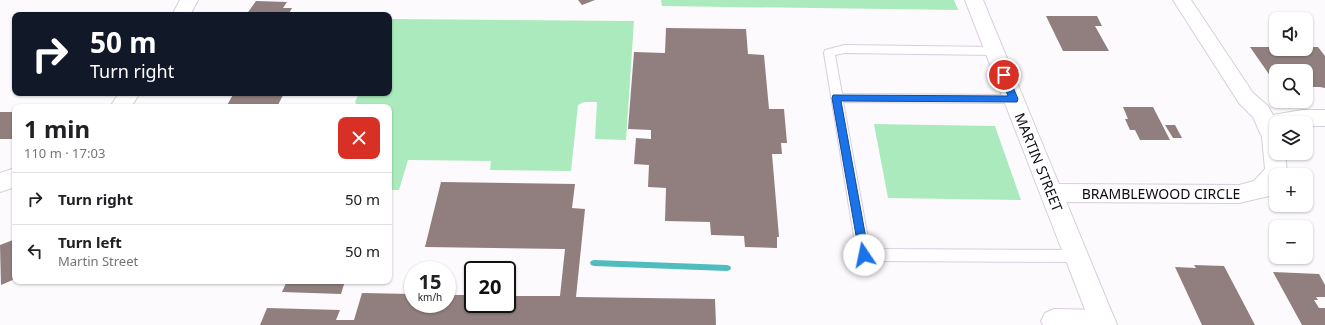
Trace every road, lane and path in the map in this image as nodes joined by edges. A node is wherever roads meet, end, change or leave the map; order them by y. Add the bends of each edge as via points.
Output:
1 (190, 0) edge
2 (974, 0) edge
3 (1182, 0) edge
4 (183, 12) edge
5 (994, 51) junction
6 (836, 98) junction
7 (1014, 99) junction
8 (1313, 118) edge
9 (1325, 118) edge
10 (1269, 120) edge
11 (1276, 160) edge
12 (12, 178) edge
13 (0, 182) edge
14 (1052, 193) junction
15 (1077, 256) junction
16 (1054, 321) dead end
17 (1104, 323) edge

1 - 4 street
2 - 5 street, MARTIN STREET
3 - 10 street via 1246,98
5 - 6 lane via 845,49 829,53
5 - 7 street, MARTIN STREET
6 - 7 lane
6 - 15 lane via 864,255
7 - 14 street, MARTIN STREET
8 - 9 street
11 - 14 street, BRAMBLEWOOD CIRCLE via 1276,172 1261,189 1239,194
12 - 13 street
14 - 15 street, MARTIN STREET
15 - 17 street, MARTIN STREET
16 - 17 street

